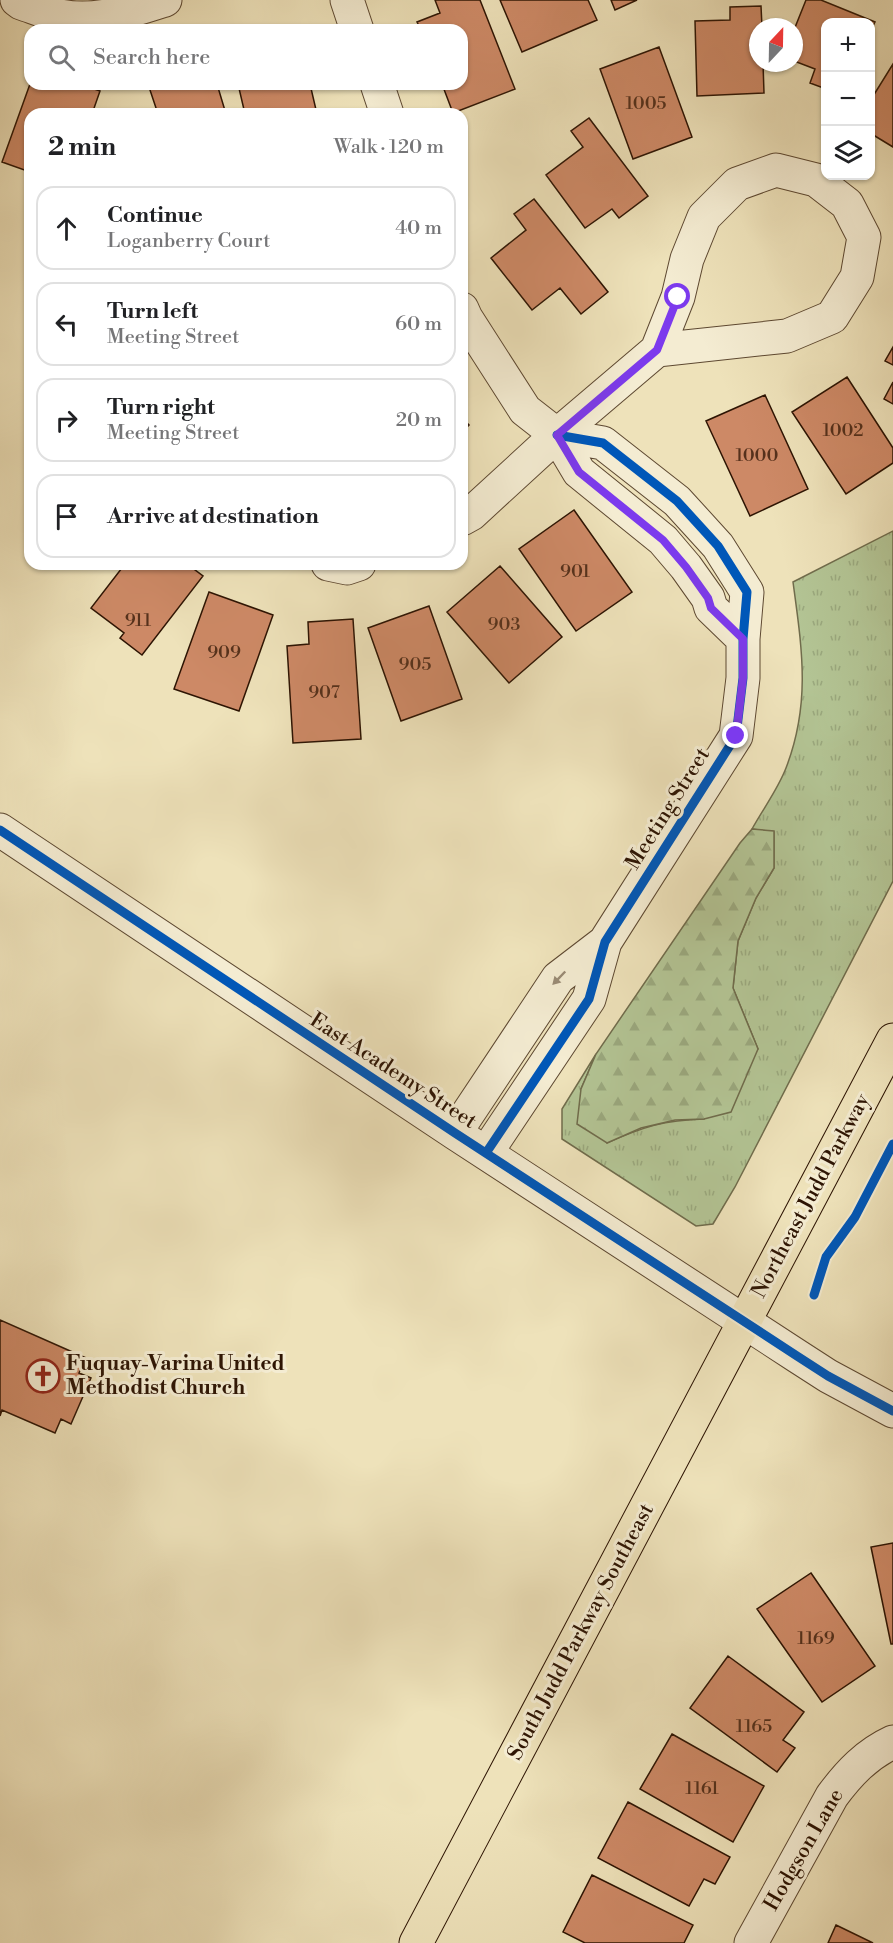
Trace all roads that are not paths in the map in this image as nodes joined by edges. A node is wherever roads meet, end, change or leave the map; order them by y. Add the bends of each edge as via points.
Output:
1 (17, 0) edge
2 (165, 0) edge
3 (347, 0) edge
4 (355, 24) edge
5 (378, 90) edge
6 (385, 108) edge
7 (468, 321) edge
8 (657, 350) junction
9 (557, 435) junction
10 (468, 513) edge
11 (0, 830) edge
12 (605, 942) junction
13 (893, 1040) edge
14 (455, 1133) junction
15 (486, 1153) junction
16 (746, 1321) junction
17 (893, 1411) edge
18 (893, 1742) edge
19 (416, 1943) edge
20 (751, 1943) edge

1 - 2 street via 60,16 97,18
3 - 4 street
5 - 6 street
7 - 9 street, Meeting Street via 525,410
8 - 8 street via 786,336 832,317 857,277 864,237 847,204 816,180 776,171 737,184 704,217
8 - 9 street
9 - 10 street
9 - 12 street, Meeting Street via 579,472 663,540 708,598 711,608 743,639 736,736
11 - 14 street, East Academy Street
12 -> 14 street, Meeting Street via 558,978
12 - 15 street, Meeting Street via 589,999
13 - 16 highway, Northeast Judd Parkway
14 - 15 street, East Academy Street
15 - 16 street, East Academy Street
16 - 17 street, East Academy Street via 828,1376
16 - 19 highway, South Judd Parkway Southeast
18 - 20 street, Hodgson Lane via 870,1755 832,1796

